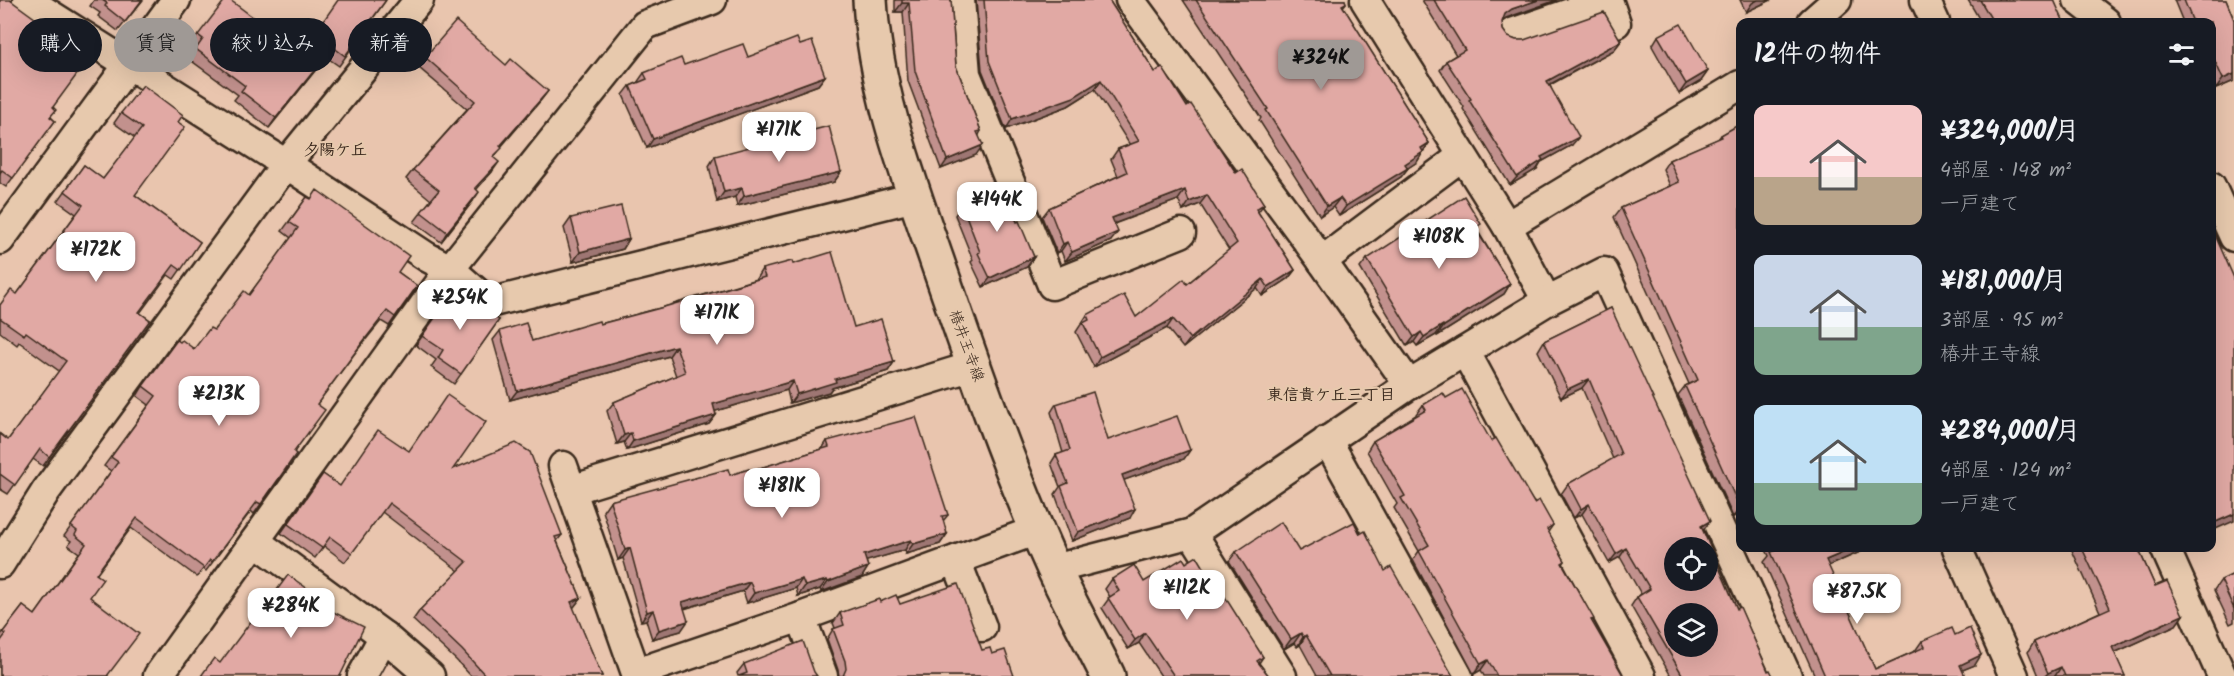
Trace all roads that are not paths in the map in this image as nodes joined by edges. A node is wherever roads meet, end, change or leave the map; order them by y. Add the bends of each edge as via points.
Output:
1 (27, 0) edge
2 (176, 0) edge
3 (420, 0) edge
4 (712, 0) edge
5 (870, 0) edge
6 (960, 0) edge
7 (1130, 0) edge
8 (1365, 0) edge
9 (1836, 0) edge
10 (1925, 0) edge
11 (2078, 0) edge
12 (1611, 8) edge
13 (162, 18) edge
14 (1816, 18) edge
15 (1933, 18) edge
16 (2101, 18) edge
17 (1512, 33) dead end
18 (114, 55) edge
19 (122, 72) edge
20 (141, 72) edge
21 (1736, 87) edge
22 (1462, 156) junction
23 (286, 164) junction
24 (2216, 197) edge
25 (915, 198) junction
26 (1507, 226) junction
27 (1181, 233) dead end
28 (2234, 237) edge
29 (0, 240) edge
30 (1322, 261) junction
31 (450, 269) junction
32 (1547, 301) junction
33 (1465, 351) junction
34 (973, 366) junction
35 (1409, 385) junction
36 (1327, 440) junction
37 (1037, 530) junction
38 (1192, 533) junction
39 (255, 541) junction
40 (1960, 552) edge
41 (2167, 552) edge
42 (956, 560) junction
43 (0, 564) edge
44 (1054, 569) junction
45 (801, 617) junction
46 (982, 627) dead end
47 (384, 636) junction
48 (637, 675) edge
49 (158, 676) edge
50 (362, 676) edge
51 (430, 676) edge
52 (824, 676) edge
53 (1108, 676) edge
54 (1282, 676) edge
55 (1458, 676) edge
56 (1641, 676) edge
57 (1787, 676) edge
58 (2014, 676) edge
59 (2222, 676) edge

1 - 18 street
2 - 13 street
3 - 23 street
4 - 31 street via 645,25
5 - 25 main road, 椿井王寺線 via 885,100
6 - 27 street via 966,74 1052,285
7 - 30 street
8 - 22 street
9 - 14 street
10 - 15 street
11 - 16 street
12 - 17 street
19 - 29 street
20 - 23 street
21 - 26 street
22 - 26 street
22 - 30 street
23 - 31 street
23 - 43 street via 46,490
24 - 28 street
25 - 31 street via 489,303
25 - 34 main road, 椿井王寺線
26 - 32 street
30 - 35 street
31 - 39 street
32 - 33 street
32 - 57 street via 1604,272
33 - 35 street
33 - 56 street
34 - 37 main road, 椿井王寺線
34 - 48 street via 567,478
35 - 36 street
36 - 38 street
36 - 55 street
37 - 42 street
37 - 44 main road, 椿井王寺線
38 - 44 street
38 - 54 street
39 - 47 street
39 - 49 street
40 - 58 street
41 - 59 street
42 - 45 street
42 - 46 street
44 - 53 main road, 椿井王寺線
45 - 48 street
45 - 52 street
47 - 50 street
47 - 51 street

